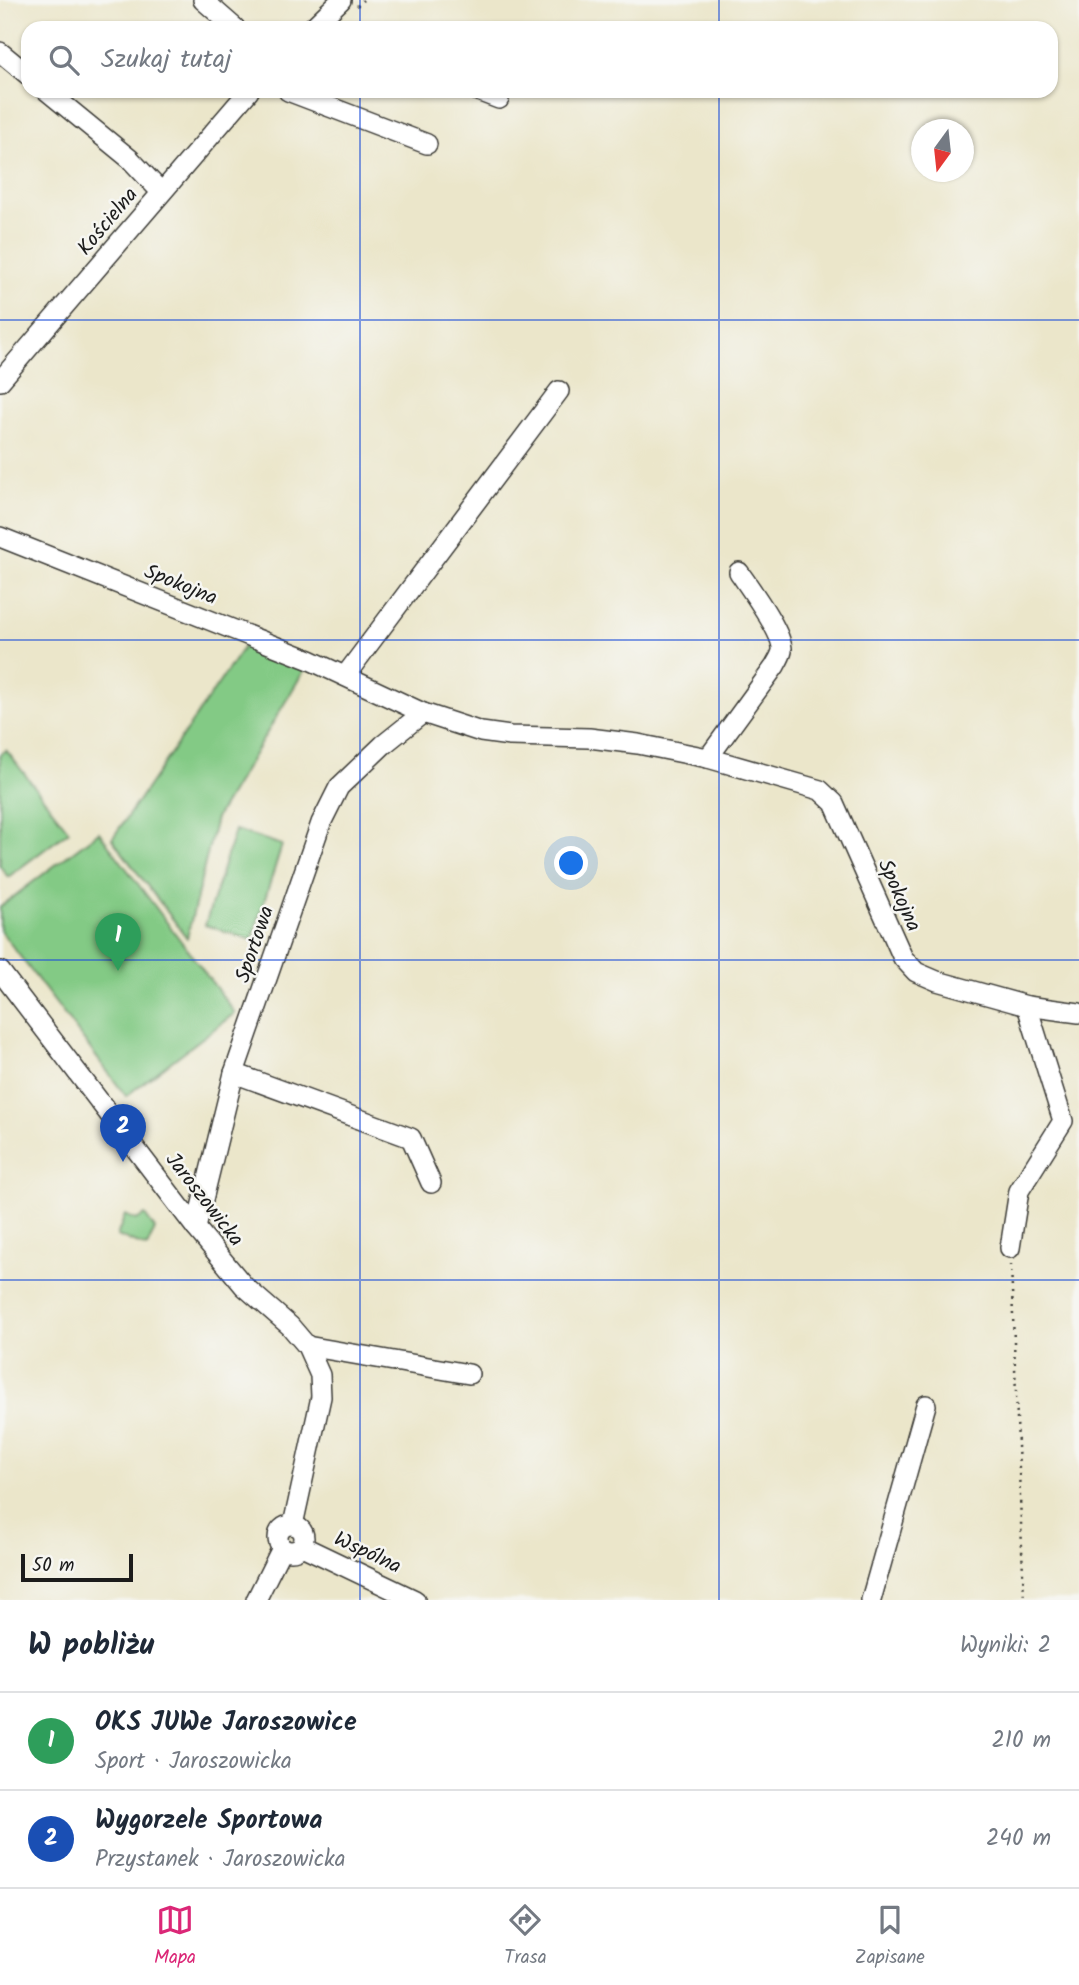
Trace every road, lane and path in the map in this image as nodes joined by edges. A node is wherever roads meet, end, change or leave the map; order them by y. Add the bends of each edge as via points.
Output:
1 (204, 0) edge
2 (341, 0) edge
3 (227, 21) edge
4 (323, 21) edge
5 (0, 52) edge
6 (21, 69) edge
7 (56, 98) edge
8 (243, 98) edge
9 (306, 98) edge
10 (427, 145) dead end
11 (161, 191) junction
12 (0, 381) edge
13 (559, 391) dead end
14 (0, 537) edge
15 (738, 572) dead end
16 (345, 676) junction
17 (423, 713) junction
18 (708, 758) junction
19 (0, 971) edge
20 (1027, 1006) junction
21 (1079, 1013) edge
22 (234, 1073) junction
23 (431, 1184) dead end
24 (196, 1228) junction
25 (1010, 1248) joint
26 (307, 1346) junction
27 (469, 1374) dead end
28 (926, 1405) dead end
29 (293, 1525) junction
30 (302, 1546) junction
31 (282, 1548) junction
32 (256, 1600) edge
33 (415, 1600) edge
34 (871, 1600) edge
35 (1024, 1600) edge

1 - 3 street
2 - 4 street
5 - 6 street
7 - 11 street
8 - 11 street, Kościelna
9 - 10 street
11 - 12 street, Kościelna
13 - 16 street
14 - 16 street, Spokojna
15 - 18 street via 767,614 782,651
16 - 17 street, Spokojna
17 - 18 street, Spokojna via 481,732 589,738
17 - 22 street, Sportowa via 339,787 297,886
18 - 20 street, Spokojna via 820,790 834,803 903,957 916,972
19 - 24 street, Jaroszowicka
20 - 21 street, Spokojna
20 - 25 street via 1063,1121 1019,1191
22 - 23 street via 411,1138
22 - 24 street, Sportowa
24 - 26 street, Jaroszowicka via 244,1286
25 - 35 path
26 - 27 street
26 - 29 street, Jaroszowicka via 320,1375 321,1397
28 - 34 street
29 - 30 street via 303,1532
29 - 31 street via 278,1533
30 - 31 street via 292,1551
30 - 33 street, Wspólna
31 - 32 street

